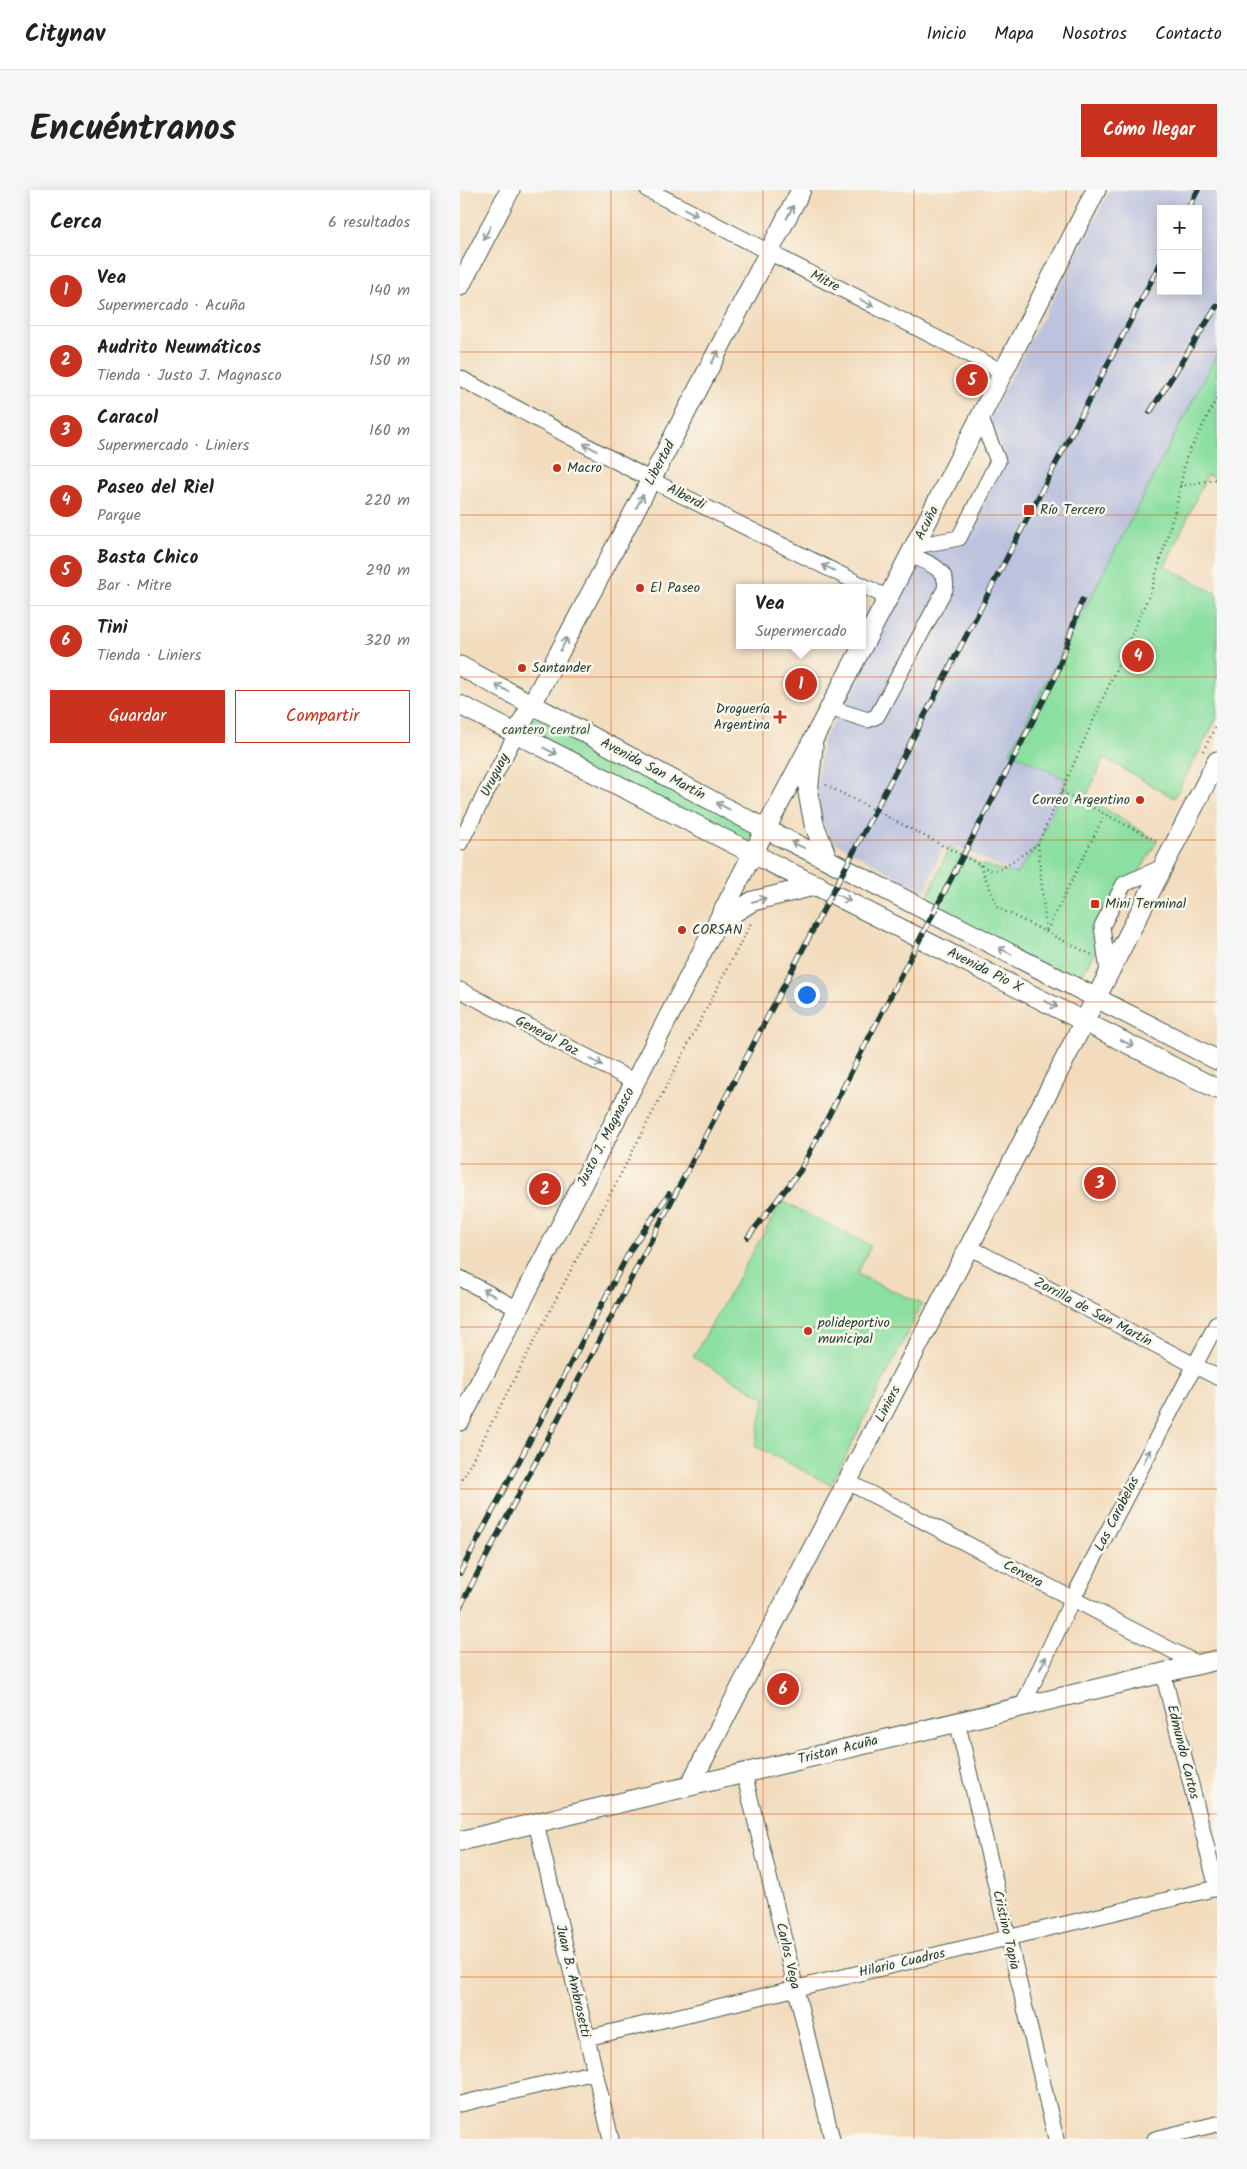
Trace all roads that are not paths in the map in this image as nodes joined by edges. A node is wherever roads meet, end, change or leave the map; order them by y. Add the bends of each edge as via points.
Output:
1 (510, 190) edge
2 (648, 190) edge
3 (801, 190) edge
4 (1096, 190) edge
5 (770, 252) junction
6 (460, 286) edge
7 (1003, 372) junction
8 (460, 378) edge
9 (980, 417) junction
10 (651, 480) junction
11 (912, 550) junction
12 (860, 584) edge
13 (866, 587) edge
14 (888, 598) junction
15 (866, 640) edge
16 (861, 649) edge
17 (460, 666) edge
18 (532, 704) junction
19 (460, 705) edge
20 (830, 708) junction
21 (516, 734) junction
22 (814, 737) junction
23 (1216, 767) edge
24 (766, 829) junction
25 (460, 843) edge
26 (753, 853) junction
27 (828, 860) junction
28 (1163, 867) junction
29 (818, 885) junction
30 (717, 923) junction
31 (1108, 973) junction
32 (460, 990) edge
33 (1095, 997) junction
34 (1083, 1020) junction
35 (1217, 1060) edge
36 (634, 1082) junction
37 (1217, 1088) edge
38 (969, 1247) junction
39 (460, 1278) edge
40 (518, 1309) junction
41 (1217, 1323) edge
42 (1194, 1365) junction
43 (1217, 1377) edge
44 (460, 1421) edge
45 (848, 1482) junction
46 (1072, 1600) junction
47 (1217, 1660) edge
48 (1198, 1664) junction
49 (1164, 1674) junction
50 (1022, 1708) junction
51 (957, 1721) junction
52 (744, 1773) junction
53 (690, 1785) junction
54 (536, 1823) junction
55 (460, 1842) edge
56 (1217, 1888) edge
57 (1008, 1938) junction
58 (796, 1988) junction
59 (587, 2038) junction
60 (595, 2072) junction
61 (460, 2104) edge
62 (1217, 2124) edge
63 (611, 2139) edge
64 (832, 2139) edge
65 (1056, 2139) edge
66 (1155, 2139) edge

1 -> 6 main road
2 -> 5 street, Mitre
5 -> 3 main road, Libertad
4 - 7 main road, Acuña
5 -> 7 street, Mitre
10 -> 5 main road, Libertad
7 - 9 main road, Acuña
10 -> 8 street, Alberdi
9 - 11 main road, Acuña
9 - 11 street via 998,462 959,538
12 -> 10 street, Alberdi
18 -> 10 main road, Libertad
11 - 14 main road, Acuña
11 - 20 street via 942,573 945,588 877,716 868,720
14 -> 13 street, Alberdi
14 - 15 main road, Acuña
16 - 20 main road, Acuña
18 -> 17 main road, Avenida San Martín
18 - 21 main road, Libertad
24 -> 18 main road, Avenida San Martín
19 - 21 main road, Avenida San Martín
20 - 22 main road, Acuña
21 - 25 street, Uruguay
21 -> 26 main road, Avenida San Martín
22 - 24 main road, Acuña
22 - 27 main road via 808,793 814,824
23 - 28 main road, Liniers
24 - 26 main road, Acuña
27 -> 24 main road, Avenida Pio X
26 - 29 main road, Avenida Pio X
26 - 30 main road, Justo J. Magnasco
33 -> 27 main road, Avenida Pio X
28 - 31 main road, Liniers
28 - 31 street via 1124,884 1102,926
30 -> 29 main road via 753,901
29 -> 34 main road, Avenida Pio X
30 - 36 main road, Justo J. Magnasco
31 - 33 main road, Liniers
32 -> 36 street, General Paz
33 - 34 main road, Liniers
33 - 35 main road, Avenida Pio X
34 -> 37 main road, Avenida Pio X
34 - 38 main road, Liniers
36 - 40 main road, Justo J. Magnasco
38 - 42 street, Zorrilla de San Martín
38 - 45 main road, Liniers
40 -> 39 street
40 - 44 main road, Justo J. Magnasco
41 - 42 street, Las Carabelas
42 - 43 street, Zorrilla de San Martín
46 -> 42 street, Las Carabelas
45 - 46 street, Cervera
45 - 53 main road, Liniers
46 - 48 street, Cervera
50 -> 46 street, Las Carabelas
47 - 48 main road, Tristan Acuña
48 - 49 main road, Tristan Acuña
49 - 50 main road, Tristan Acuña
49 - 56 street, Edmundo Cartos
50 - 51 main road, Tristan Acuña
51 - 52 main road, Tristan Acuña
51 - 57 street, Cristino Tapia
52 - 53 main road, Tristan Acuña
52 - 58 street, Carlos Vega
53 - 54 main road, Tristan Acuña
54 - 55 main road, Tristan Acuña
54 - 59 street, Juan B. Ambrosetti
56 - 57 street, Hilario Cuadros
57 - 58 street, Hilario Cuadros
57 - 65 street, Cristino Tapia
58 - 59 street, Hilario Cuadros
58 - 64 street, Carlos Vega
59 - 60 street, Juan B. Ambrosetti
60 - 61 street
60 - 63 street, Juan B. Ambrosetti
62 - 66 street

